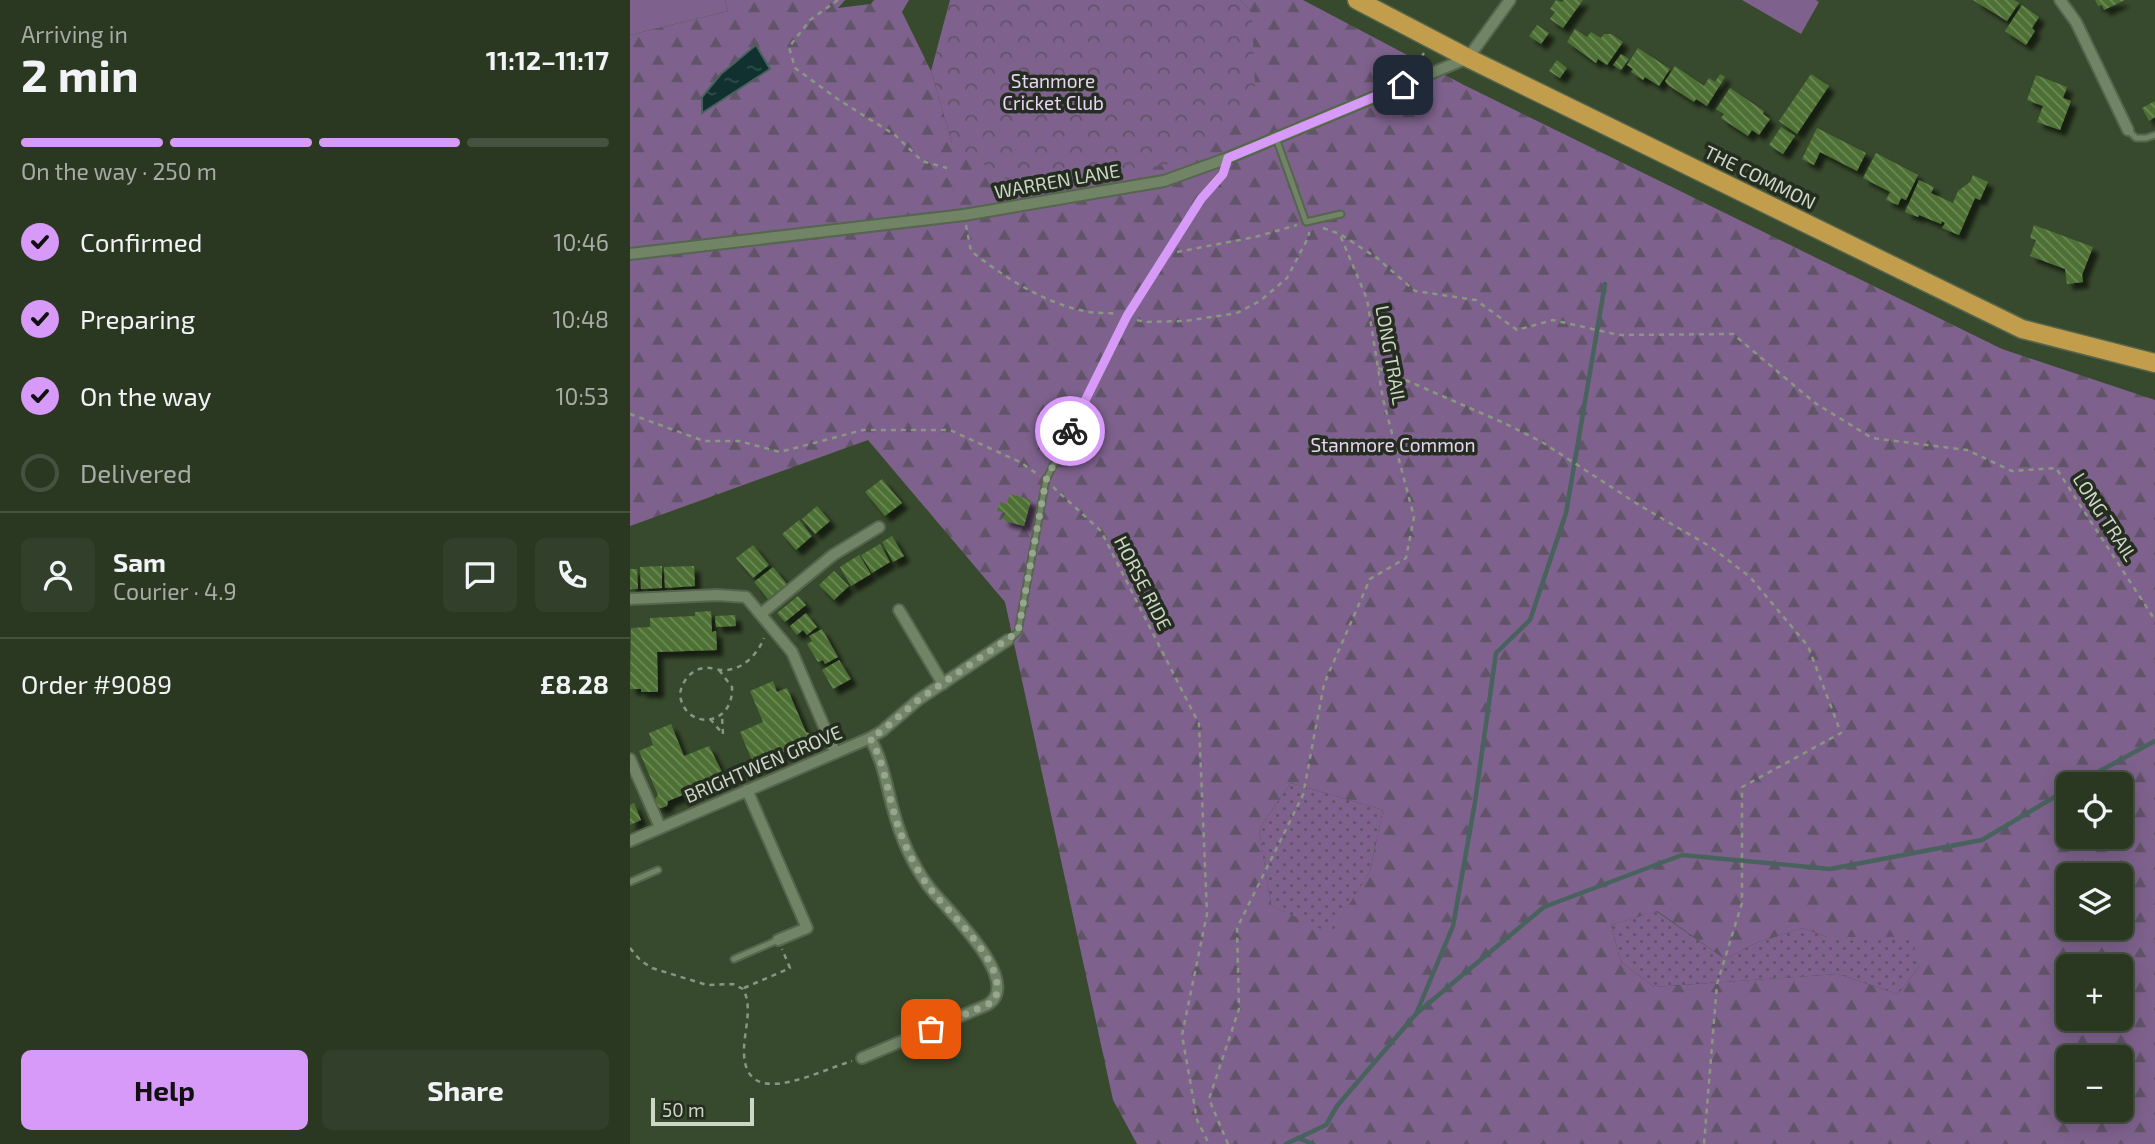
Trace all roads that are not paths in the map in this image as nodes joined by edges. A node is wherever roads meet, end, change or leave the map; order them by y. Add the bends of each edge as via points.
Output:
1 (1357, 0) edge
2 (1510, 0) edge
3 (2060, 0) edge
4 (1468, 58) junction
5 (2128, 130) joint
6 (2155, 135) edge
7 (1276, 138) junction
8 (1228, 158) junction
9 (1341, 214) dead end
10 (630, 254) edge
11 (2155, 362) edge
12 (879, 527) dead end
13 (630, 599) edge
14 (899, 610) dead end
15 (762, 613) junction
16 (1008, 640) joint
17 (943, 684) junction
18 (870, 738) junction
19 (835, 752) junction
20 (630, 759) edge
21 (747, 790) junction
22 (660, 827) junction
23 (630, 841) edge
24 (658, 870) dead end
25 (630, 882) edge
26 (778, 940) joint
27 (734, 959) dead end
28 (862, 1058) road end

1 - 4 main road, THE COMMON
2 - 4 street
3 - 5 street via 2076,22
4 - 7 street, WARREN LANE
4 - 11 main road, THE COMMON via 2022,330
5 - 6 lane via 2136,138
7 - 8 street, WARREN LANE
7 - 9 lane via 1306,222
8 - 10 street, WARREN LANE via 1164,181 964,215
8 - 16 lane via 1223,174 1201,199 1127,316 1046,480 1018,632
12 - 15 street via 833,555
13 - 15 street via 741,596
14 - 17 street
15 - 19 street via 792,652
16 - 17 street, BRIGHTWEN GROVE
17 - 18 street, BRIGHTWEN GROVE
18 - 19 street, BRIGHTWEN GROVE
18 - 28 street via 909,853 929,888 988,960 998,988 996,998 987,1005
19 - 21 street, BRIGHTWEN GROVE
20 - 22 street
21 - 22 street, BRIGHTWEN GROVE
21 - 26 street via 807,928
22 - 23 street, BRIGHTWEN GROVE
24 - 25 lane
26 - 27 lane

